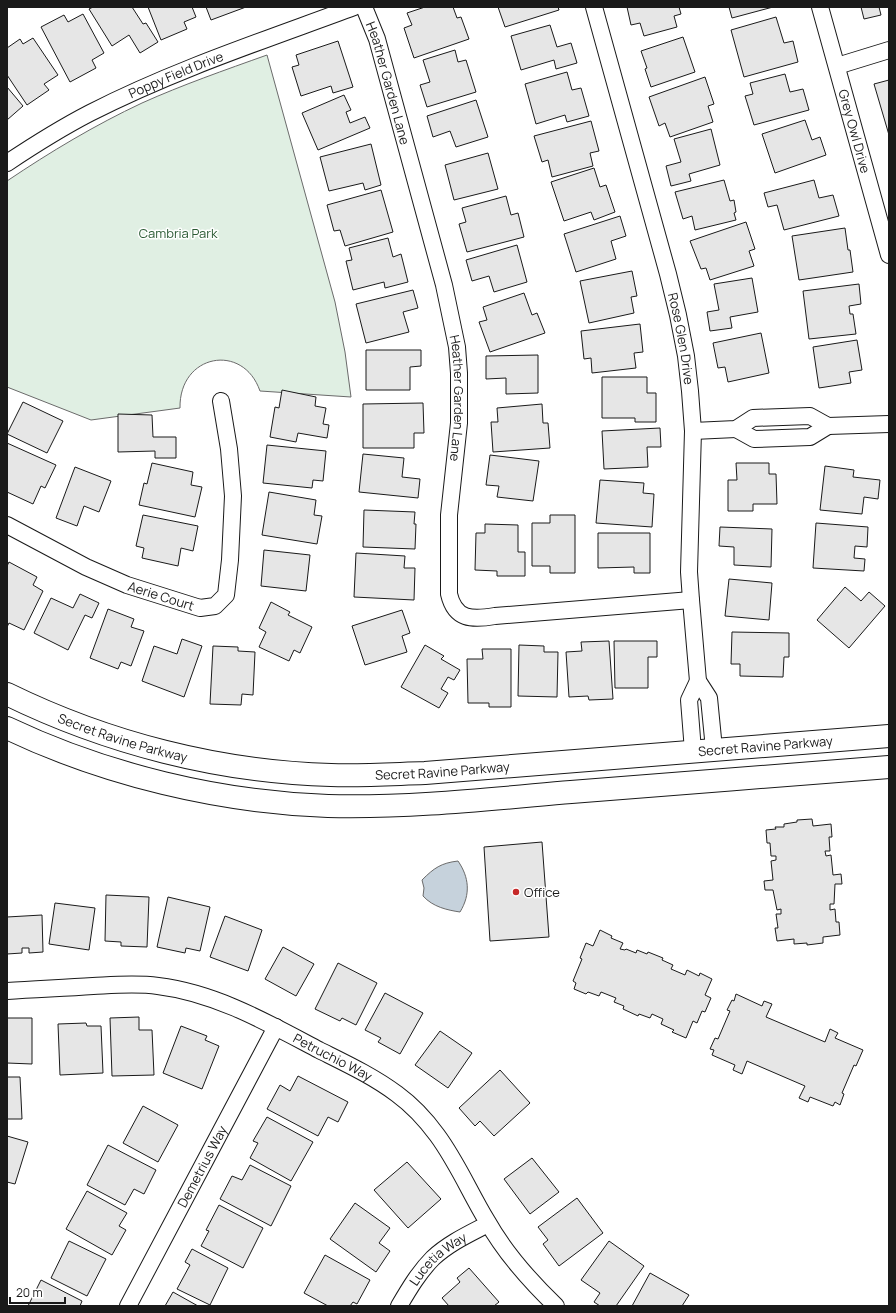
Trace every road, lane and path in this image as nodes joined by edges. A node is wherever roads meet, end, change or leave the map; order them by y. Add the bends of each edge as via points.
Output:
1 (354, 7) edge
2 (364, 7) edge
3 (594, 7) edge
4 (820, 7) edge
5 (889, 50) edge
6 (837, 66) junction
7 (7, 163) edge
8 (889, 255) edge
9 (221, 402) dead end
10 (777, 418) junction
11 (889, 424) edge
12 (828, 426) junction
13 (736, 429) junction
14 (693, 431) junction
15 (778, 438) junction
16 (7, 525) edge
17 (691, 600) junction
18 (7, 694) edge
19 (7, 728) edge
20 (889, 736) edge
21 (703, 750) junction
22 (889, 767) edge
23 (706, 782) junction
24 (7, 991) edge
25 (276, 1027) junction
26 (488, 1224) junction
27 (128, 1306) edge
28 (399, 1306) edge
29 (556, 1306) edge

1 - 7 street, Poppy Field Drive via 149,85 90,113
2 - 17 street, Heather Garden Lane via 376,39 444,285 456,347 459,423 449,515 451,605 469,618 481,618
3 - 14 street, Rose Glen Drive via 678,315 686,356
4 - 6 street, Grey Owl Drive
5 - 6 street
6 - 8 street, Grey Owl Drive
9 - 16 street, Aerie Court via 234,496 226,595 216,606 200,608 120,582
10 - 12 street via 810,416
10 - 13 street via 753,418
10 - 15 street
11 - 12 street
12 - 15 street via 810,437
13 - 14 street
13 - 15 street via 754,439
14 - 17 street, Rose Glen Drive via 689,572
17 - 21 street, Rose Glen Drive via 698,681 689,700
18 - 21 main road, Secret Ravine Parkway via 39,709 129,742 208,761 288,772 329,775 411,774
19 - 23 main road via 72,756 122,773 248,799 299,804 427,804
20 - 21 main road, Secret Ravine Parkway
21 - 23 main road
22 - 23 main road
24 - 25 street, Petruchio Way via 106,986 181,989 230,1005
25 - 26 street, Petruchio Way via 380,1082 412,1107 448,1151
25 - 27 street, Demetrius Way
26 - 28 street, Lucetia Way via 457,1241 434,1258 413,1282
26 - 29 street, Petruchio Way via 515,1261

